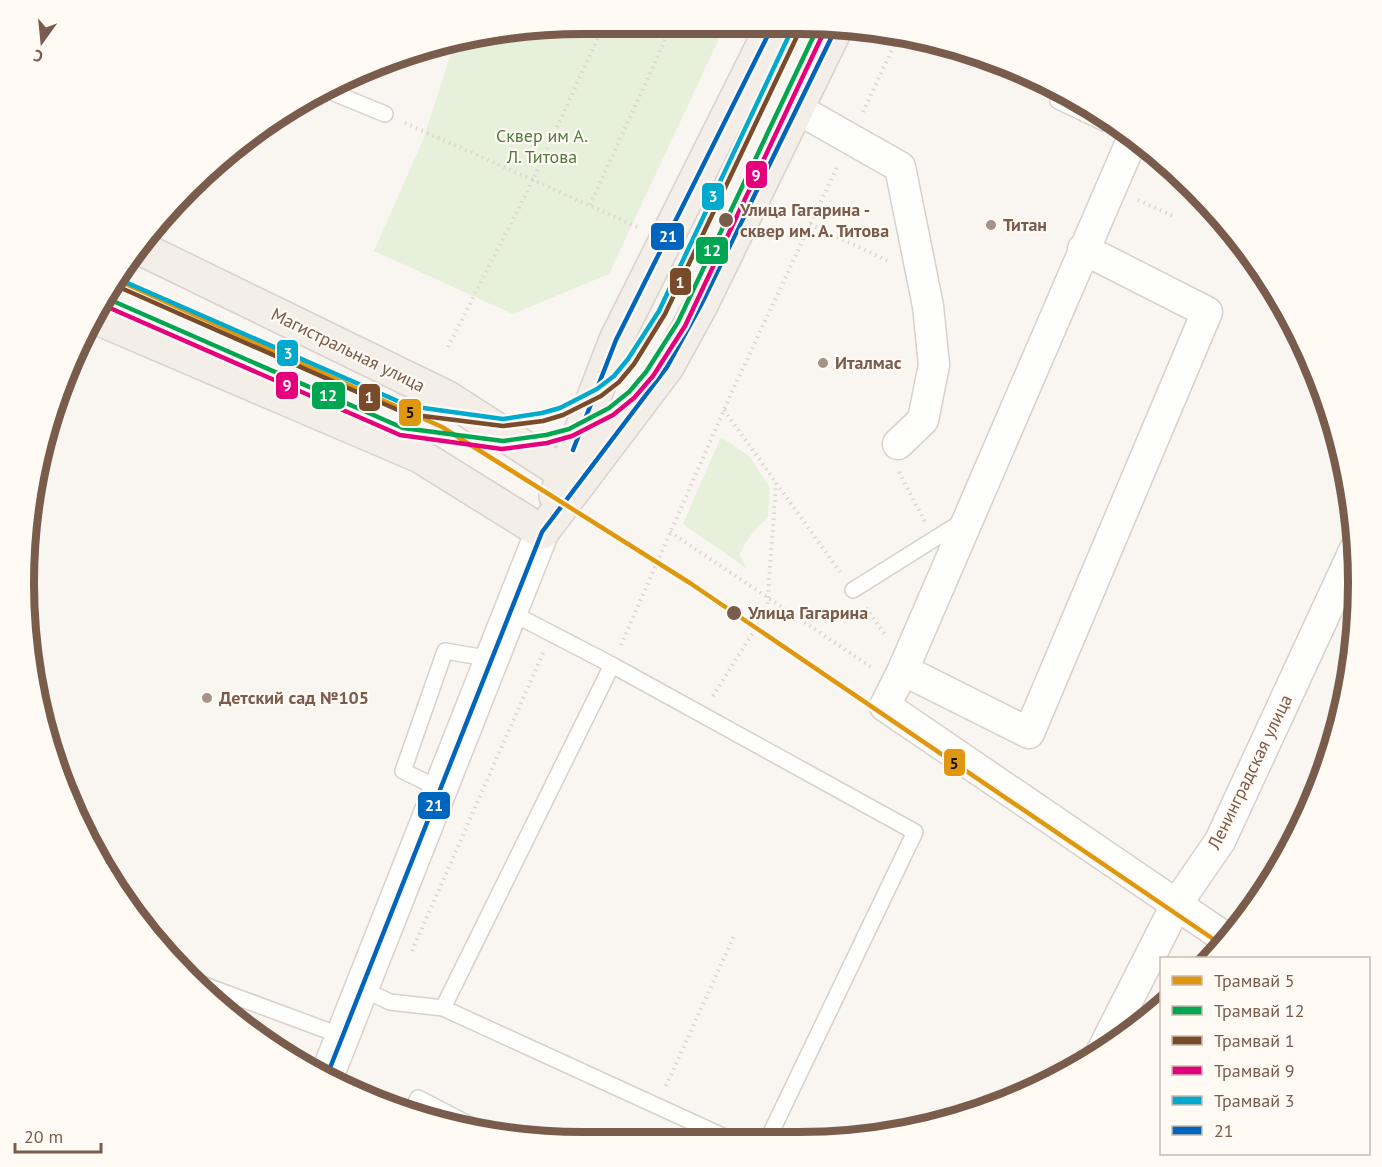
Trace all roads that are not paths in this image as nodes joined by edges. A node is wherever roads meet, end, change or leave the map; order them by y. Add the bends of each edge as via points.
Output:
1 (769, 34) edge
2 (832, 36) edge
3 (336, 94) edge
4 (1058, 101) dead end
5 (796, 108) junction
6 (1074, 109) edge
7 (385, 114) road end
8 (1129, 145) edge
9 (1083, 249) junction
10 (146, 251) edge
11 (102, 320) edge
12 (898, 456) road end
13 (572, 478) junction
14 (968, 518) junction
15 (542, 532) junction
16 (1347, 566) edge
17 (853, 590) road end
18 (510, 612) junction
19 (492, 659) junction
20 (612, 665) junction
21 (901, 672) junction
22 (440, 789) junction
23 (1176, 905) junction
24 (1220, 934) edge
25 (213, 988) edge
26 (361, 988) junction
27 (443, 1008) junction
28 (342, 1036) junction
29 (1110, 1036) edge
30 (329, 1070) edge
31 (415, 1105) edge
32 (455, 1117) edge
33 (714, 1132) edge
34 (771, 1132) edge

1 - 13 main road via 616,340
2 - 5 main road
3 - 7 lane
4 - 6 lane
5 - 12 street via 900,167 928,306 934,365 923,420
5 - 13 main road via 667,367
8 - 9 street
9 - 14 street
9 - 21 street via 1207,312 1029,733
10 - 13 main road, Магистральная улица via 448,399
11 - 15 main road via 420,456
13 - 15 main road
14 - 17 lane
14 - 21 street
15 - 18 main road
16 - 23 street, Ленинградская улица via 1220,841
18 - 19 main road
18 - 20 lane
19 - 22 main road
19 - 22 lane via 446,651 403,771
20 - 27 lane
20 - 34 lane via 915,832
21 - 23 street via 885,705
22 - 26 main road
23 - 24 street
23 - 29 street, Ленинградская улица
25 - 28 lane
26 - 27 lane via 390,1002
26 - 28 main road
27 - 33 lane
28 - 30 main road
31 - 32 lane via 418,1098

